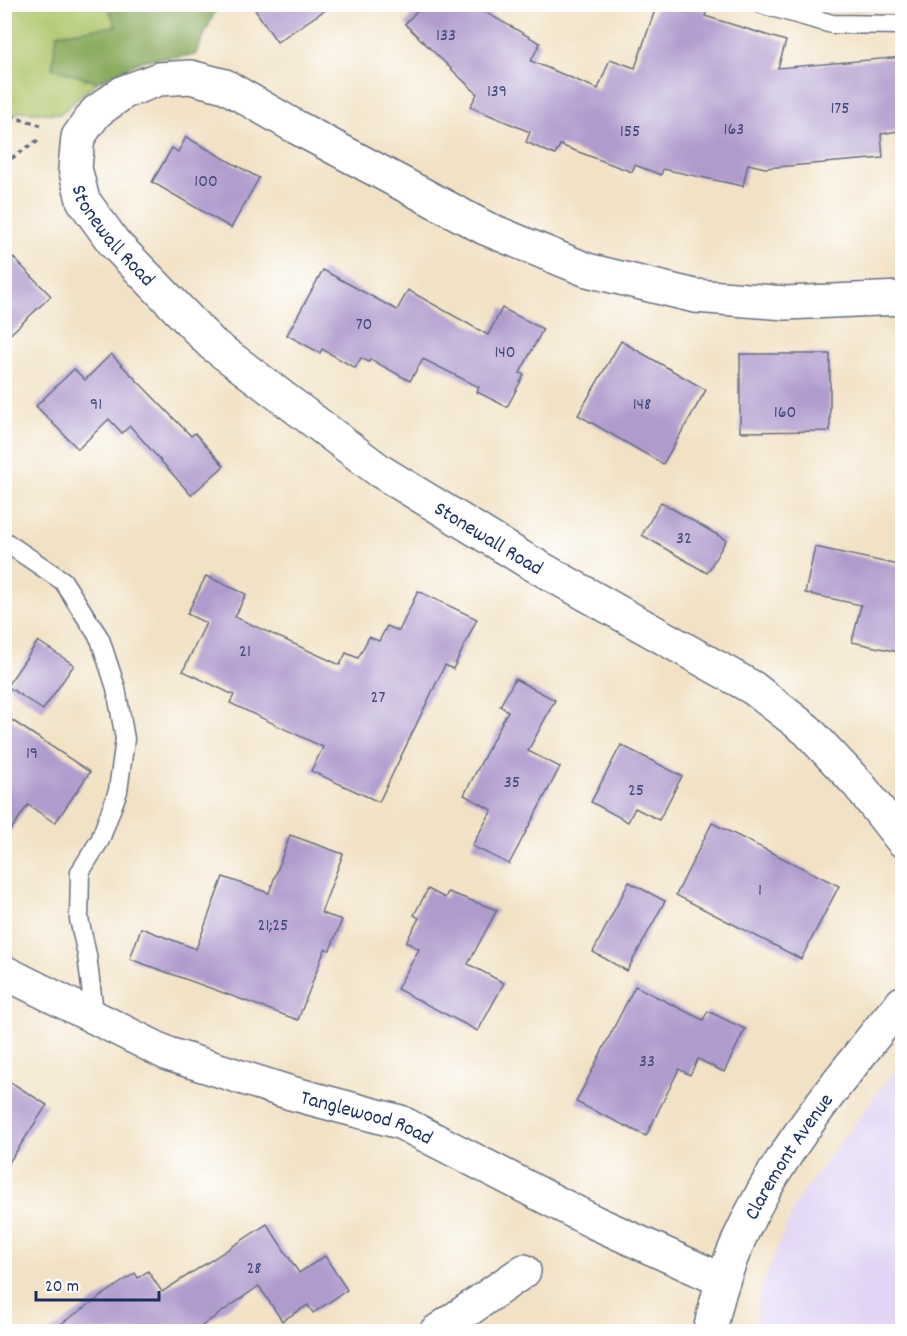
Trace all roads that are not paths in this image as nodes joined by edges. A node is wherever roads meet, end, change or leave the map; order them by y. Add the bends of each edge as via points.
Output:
1 (761, 4) edge
2 (903, 25) edge
3 (903, 298) edge
4 (4, 541) edge
5 (903, 840) edge
6 (4, 972) edge
7 (903, 1003) edge
8 (95, 1020) junction
9 (524, 1271) dead end
10 (722, 1280) junction
11 (436, 1332) edge
12 (710, 1332) edge

1 - 2 lane via 831,24
3 - 5 street, Stonewall Road via 786,303 695,296 587,270 485,228 225,86 190,77 159,79 124,92 96,112 78,137 75,168 83,200 114,243 212,344 380,471 524,559 753,688 807,730 860,785
4 - 8 lane via 63,581 100,639 116,688 125,739 118,791 100,840 80,872 79,919
6 - 8 street, Tanglewood Road
7 - 10 street, Claremont Avenue via 810,1119 758,1199
8 - 10 street, Tanglewood Road via 168,1054 400,1122 594,1222
9 - 11 street
10 - 12 street, Claremont Avenue

